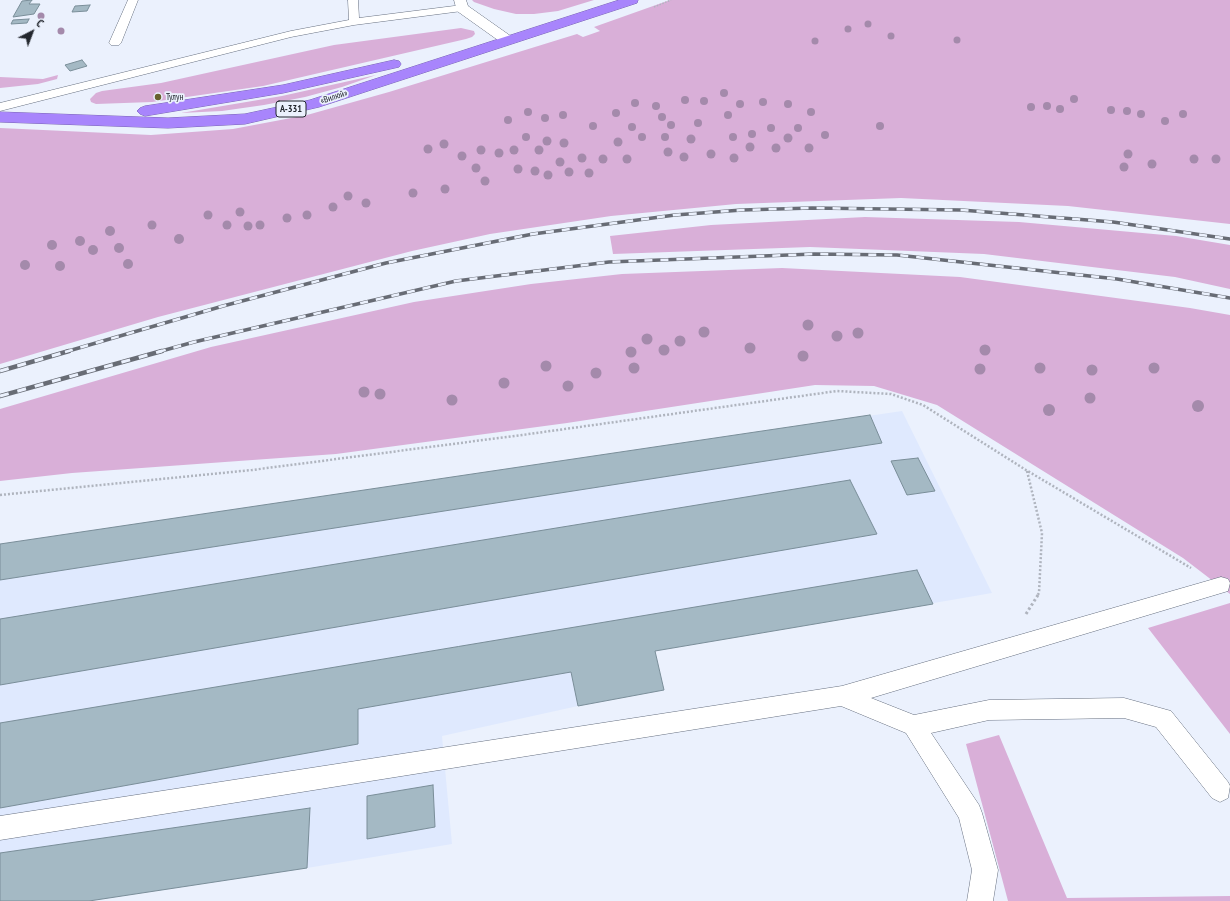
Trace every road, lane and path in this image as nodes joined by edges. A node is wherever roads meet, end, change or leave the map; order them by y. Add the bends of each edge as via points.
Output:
1 (133, 0) edge
2 (353, 0) edge
3 (632, 0) edge
4 (461, 4) edge
5 (354, 22) junction
6 (507, 40) junction
7 (114, 43) dead end
8 (0, 107) edge
9 (0, 117) edge
10 (67, 119) junction
11 (1026, 470) junction
12 (0, 495) edge
13 (1221, 585) joint
14 (1006, 648) junction
15 (842, 696) junction
16 (914, 726) junction
17 (1220, 790) dead end
18 (0, 828) edge
19 (980, 901) edge

1 - 7 lane
2 - 5 lane
3 - 6 highway, «Вилюй» / А-331
4 - 5 lane
4 - 6 street
5 - 8 lane via 291,34
6 - 10 highway via 284,89 164,110
6 - 10 highway, «Вилюй» / А-331 via 314,104 245,119 127,123
9 - 10 highway, «Вилюй» / А-331
11 - 12 path via 923,405 891,394 837,391 252,470
11 - 13 path
11 - 14 path via 1042,533 1039,593
13 - 14 lane
14 - 15 lane
15 - 16 lane
15 - 18 lane
16 - 17 lane via 988,710 1124,708 1163,718
16 - 19 lane via 970,814 985,870

